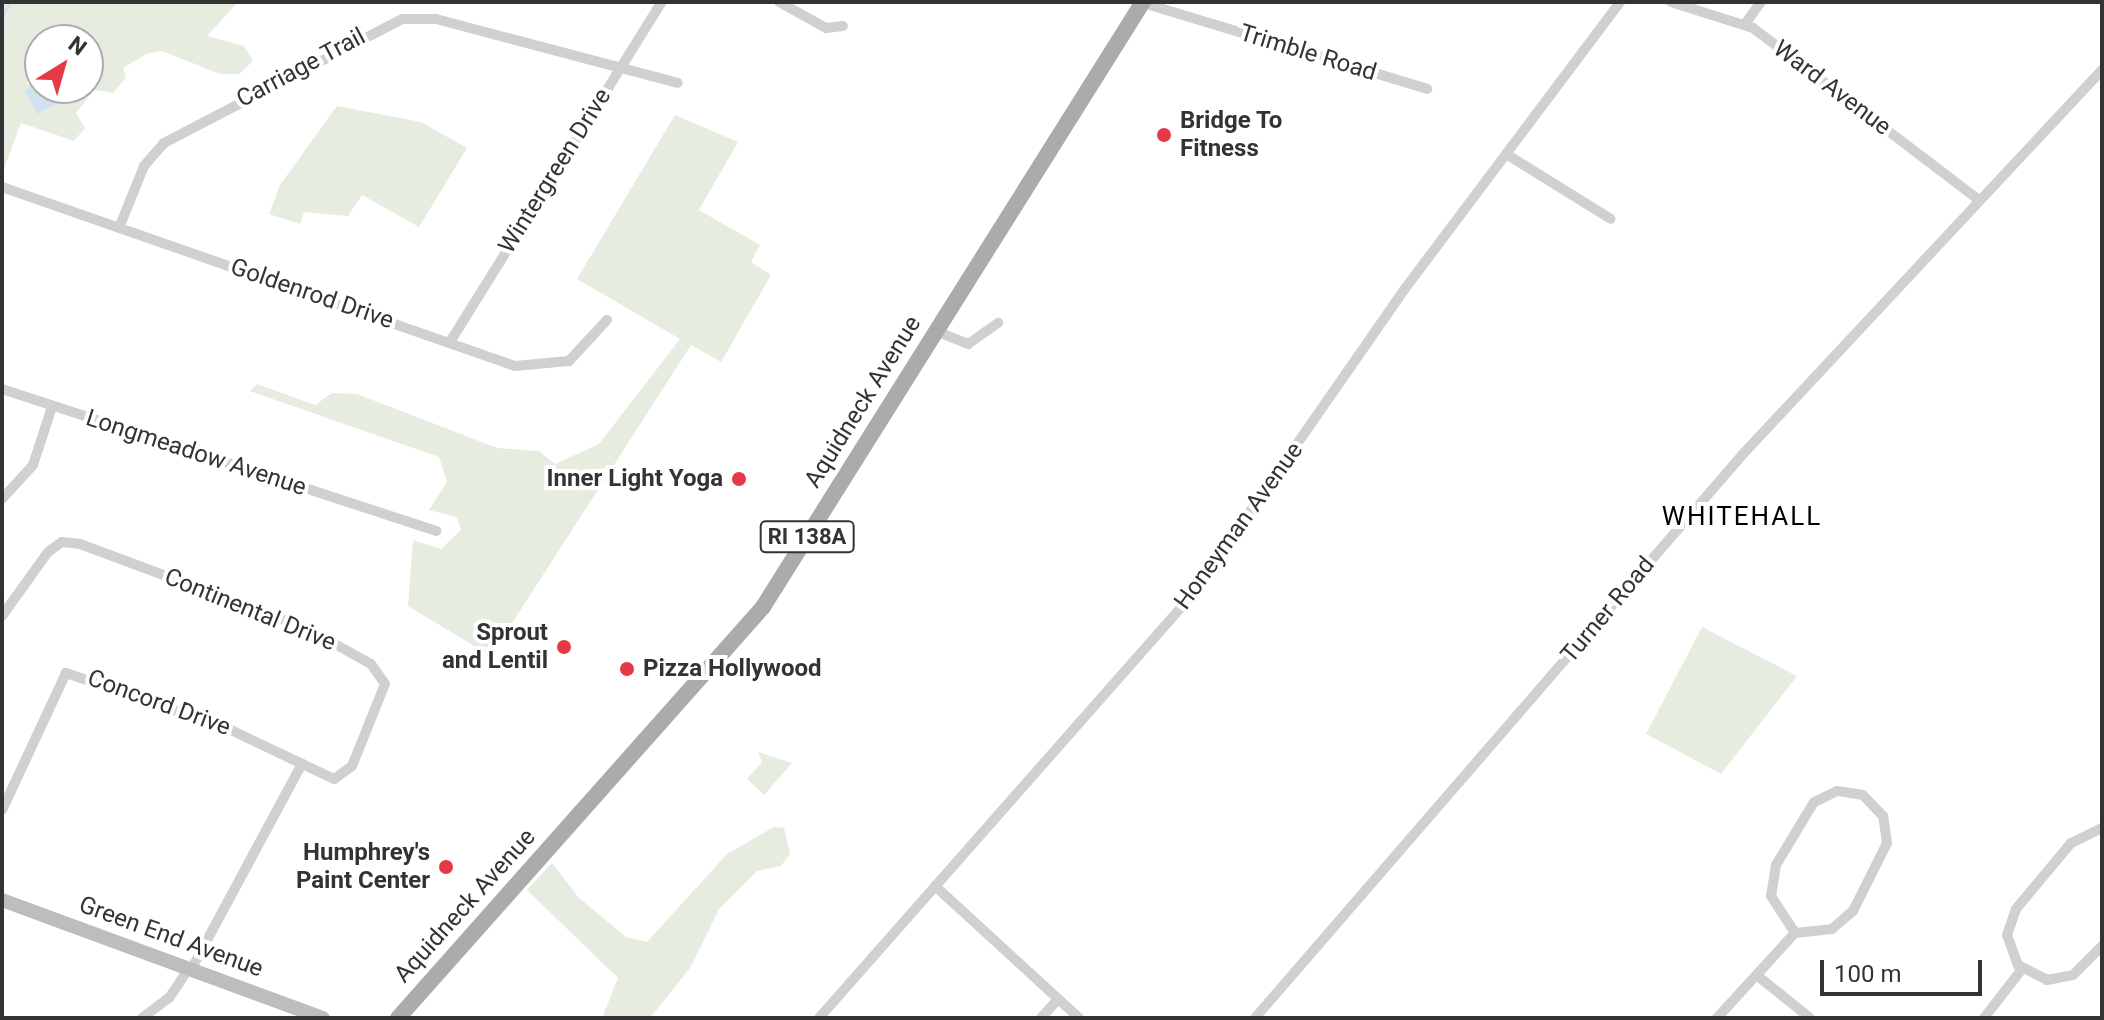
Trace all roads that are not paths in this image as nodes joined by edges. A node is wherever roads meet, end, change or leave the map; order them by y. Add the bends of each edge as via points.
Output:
1 (662, 2) edge
2 (779, 2) edge
3 (1143, 2) edge
4 (1620, 2) edge
5 (1671, 2) edge
6 (1761, 2) edge
7 (1745, 24) junction
8 (843, 26) dead end
9 (618, 68) junction
10 (2102, 70) edge
11 (678, 83) dead end
12 (1427, 89) dead end
13 (1506, 154) junction
14 (2, 187) edge
15 (1979, 200) junction
16 (1611, 219) dead end
17 (119, 228) junction
18 (607, 320) dead end
19 (998, 323) dead end
20 (936, 331) junction
21 (450, 342) junction
22 (2, 389) edge
23 (52, 407) junction
24 (2, 499) edge
25 (436, 531) dead end
26 (2, 616) edge
27 (302, 764) junction
28 (2, 810) edge
29 (2102, 828) edge
30 (935, 886) junction
31 (2, 900) edge
32 (1795, 933) junction
33 (2102, 946) edge
34 (191, 968) junction
35 (2022, 969) junction
36 (1759, 977) junction
37 (1058, 999) junction
38 (142, 1018) edge
39 (323, 1018) edge
40 (398, 1018) edge
41 (819, 1018) edge
42 (1041, 1018) edge
43 (1079, 1018) edge
44 (1255, 1018) edge
45 (1717, 1018) edge
46 (1810, 1018) edge
47 (1984, 1018) edge

1 - 9 street, Wintergreen Drive
2 - 8 street via 826,28
3 - 12 street, Trimble Road
3 - 20 main road, Aquidneck Avenue / RI 138A
4 - 13 street, Honeyman Avenue
5 - 7 street, Ward Avenue
6 - 7 street
7 - 15 street, Ward Avenue
9 - 11 street, Carriage Trail
9 - 17 street, Carriage Trail via 436,19 385,24 164,143 144,166
9 - 21 street, Wintergreen Drive
10 - 15 street, Turner Road
13 - 16 street
13 - 30 street, Honeyman Avenue via 1192,595
14 - 17 street, Goldenrod Drive
15 - 44 street, Turner Road via 1668,539
17 - 21 street, Goldenrod Drive
18 - 21 street, Goldenrod Drive via 582,353 541,369
19 - 20 street via 968,344
20 - 40 main road, Aquidneck Avenue / RI 138A via 763,607
22 - 23 street, Longmeadow Avenue
23 - 24 street via 33,465
23 - 25 street, Longmeadow Avenue
26 - 27 street, Continental Drive via 62,542 306,628 371,664 385,684 346,774 334,779
27 - 28 street, Concord Drive via 166,704 66,673
27 - 34 street
29 - 35 street via 2071,843 2013,914 2008,946
30 - 37 street
30 - 41 street, Honeyman Avenue
31 - 34 main road, Green End Avenue
32 - 32 street via 1842,924 1883,856 1885,822 1863,795 1837,791 1814,802 1776,865 1771,896
32 - 36 street
33 - 35 street via 2063,979
34 - 38 street via 169,998
34 - 39 main road, Green End Avenue
35 - 47 street
36 - 45 street
36 - 46 street
37 - 42 street
37 - 43 street

